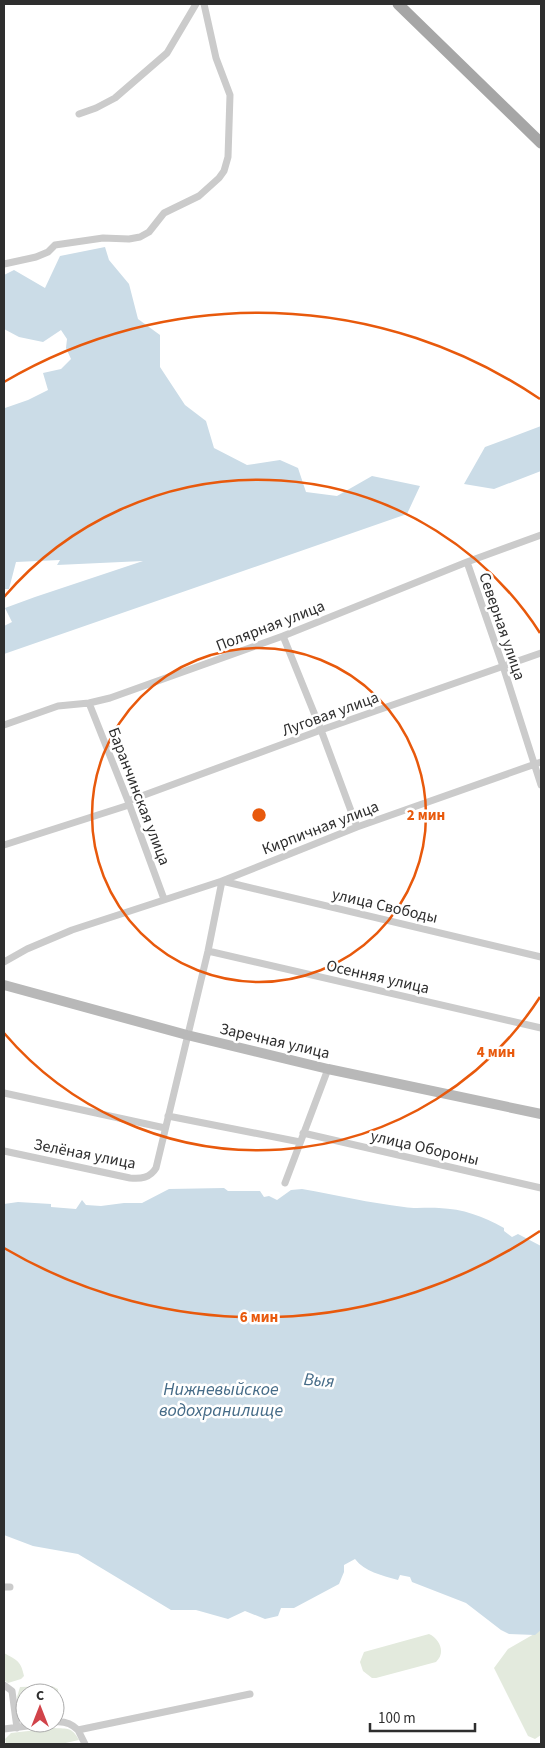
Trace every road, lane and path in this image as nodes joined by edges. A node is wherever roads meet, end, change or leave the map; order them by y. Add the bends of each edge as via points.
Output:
1 (196, 4) edge
2 (204, 4) edge
3 (398, 4) edge
4 (79, 114) dead end
5 (541, 143) edge
6 (4, 264) edge
7 (541, 535) edge
8 (467, 562) junction
9 (283, 636) junction
10 (541, 653) edge
11 (503, 666) junction
12 (89, 702) junction
13 (4, 725) edge
14 (321, 730) junction
15 (538, 764) edge
16 (541, 785) edge
17 (129, 803) junction
18 (356, 827) junction
19 (4, 845) edge
20 (222, 880) junction
21 (164, 899) junction
22 (208, 951) junction
23 (541, 957) edge
24 (4, 962) edge
25 (4, 985) edge
26 (541, 1028) edge
27 (187, 1035) junction
28 (328, 1069) junction
29 (4, 1093) edge
30 (541, 1114) edge
31 (168, 1116) junction
32 (164, 1128) junction
33 (303, 1133) junction
34 (300, 1142) junction
35 (4, 1151) edge
36 (285, 1183) dead end
37 (541, 1188) edge
38 (4, 1685) edge
39 (250, 1694) dead end
40 (15, 1713) edge
41 (65, 1722) edge
42 (78, 1730) junction
43 (85, 1744) edge

1 - 4 street via 167,53 116,98
2 - 6 street via 216,58 230,95 228,157 219,178 199,196 164,213 149,232 140,237 55,245 36,257
3 - 5 main road
7 - 8 street, Полярная улица
8 - 9 street, Полярная улица
8 - 11 street, Северная улица
9 - 12 street, Полярная улица via 110,698
9 - 14 street
10 - 11 street, Луговая улица
11 - 14 street, Луговая улица
11 - 15 street, Северная улица
12 - 13 street, Полярная улица via 58,706
12 - 17 street, Баранчинская улица
14 - 17 street, Луговая улица
14 - 18 street
15 - 16 street, Северная улица
15 - 18 street, Кирпичная улица
17 - 19 street, Луговая улица
17 - 21 street, Баранчинская улица
18 - 20 street, Кирпичная улица
20 - 21 street, Кирпичная улица
20 - 22 street
20 - 23 street, улица Свободы
21 - 24 street, Кирпичная улица via 72,930
22 - 26 street, Осенняя улица
22 - 27 street
25 - 27 street, Заречная улица
27 - 28 street, Заречная улица
27 - 31 street
28 - 30 street, Заречная улица
28 - 33 street
29 - 32 street
31 - 32 street
31 - 34 street
32 - 35 street, Зелёная улица via 156,1168 152,1174 141,1178
33 - 34 street
33 - 37 street, улица Обороны
34 - 36 street
38 - 40 street via 12,1691
39 - 42 street
41 - 42 street
42 - 43 street

